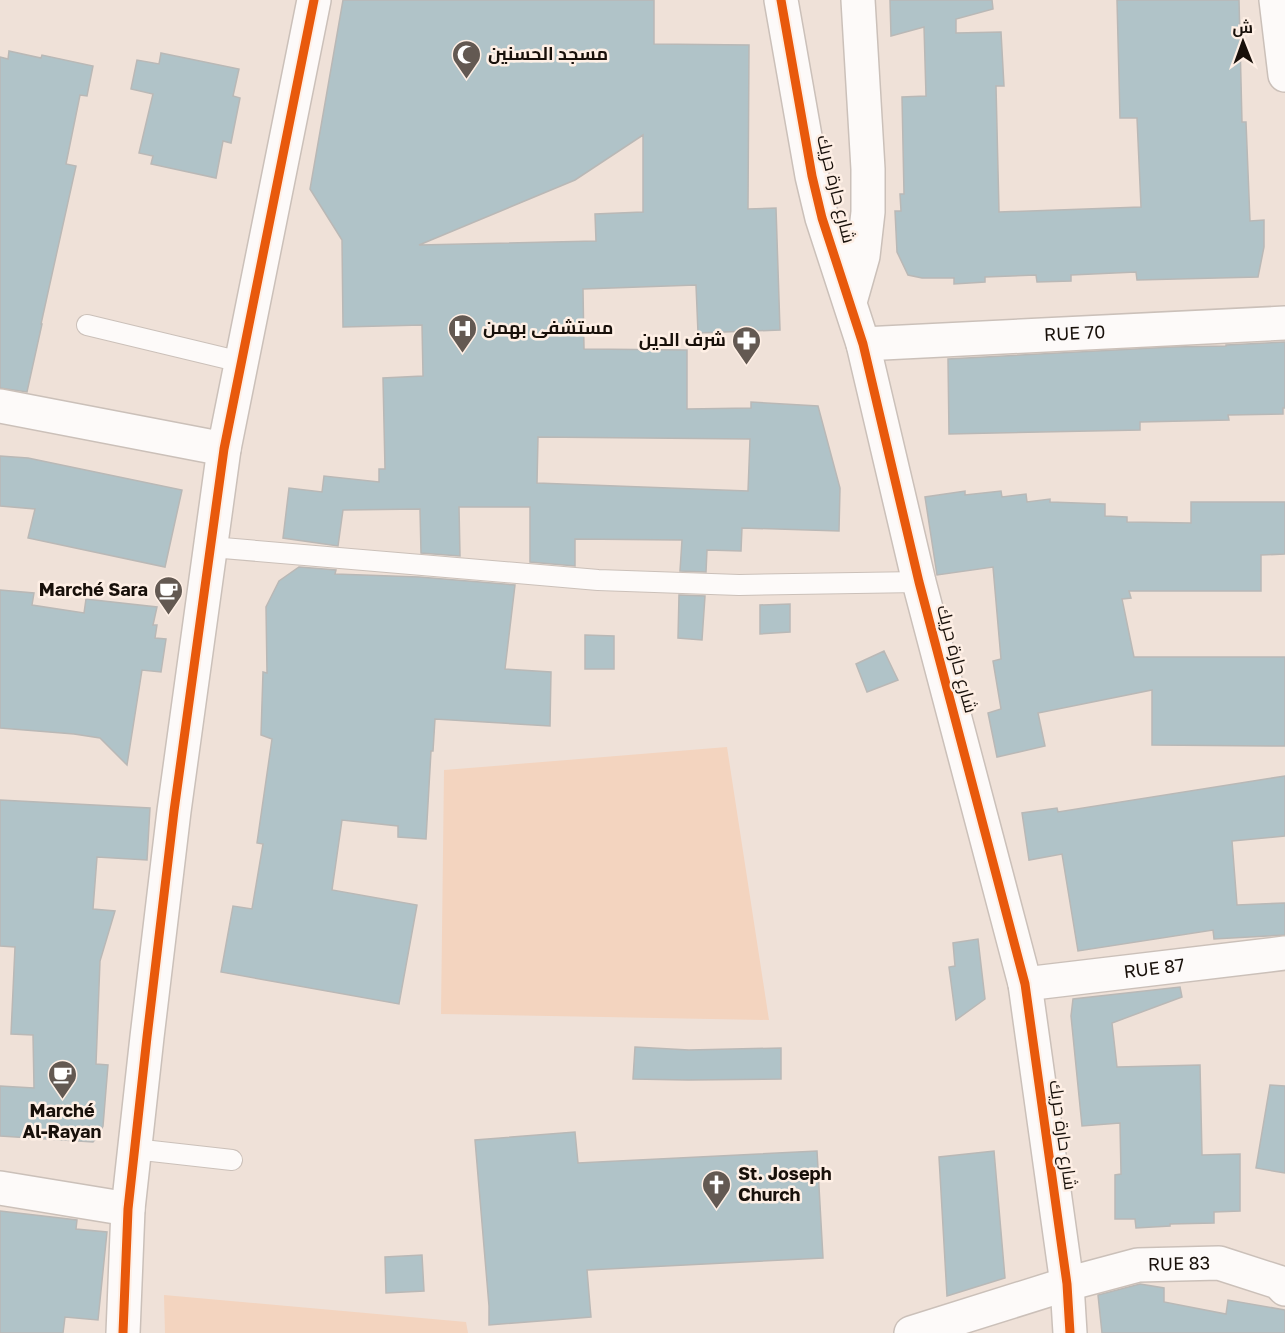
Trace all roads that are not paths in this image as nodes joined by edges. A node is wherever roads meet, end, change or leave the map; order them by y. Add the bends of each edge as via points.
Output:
1 (314, 0) edge
2 (781, 0) edge
3 (858, 0) edge
4 (1276, 0) edge
5 (1285, 75) edge
6 (850, 302) junction
7 (1285, 323) edge
8 (87, 325) dead end
9 (863, 344) junction
10 (241, 362) junction
11 (0, 406) edge
12 (224, 449) junction
13 (211, 547) junction
14 (919, 582) junction
15 (1285, 952) edge
16 (1025, 984) junction
17 (134, 1149) junction
18 (232, 1160) dead end
19 (0, 1188) edge
20 (128, 1209) junction
21 (1067, 1284) junction
22 (1283, 1284) edge
23 (123, 1333) edge
24 (911, 1333) edge
25 (1070, 1333) edge

1 - 10 street
2 - 6 street, شارع حارة حريك via 817,197
3 - 6 street, شارع حارة حريك via 868,212 863,256
4 - 5 street
6 - 9 street, شارع حارة حريك
7 - 9 street, RUE 70
8 - 10 lane
9 - 14 street, شارع حارة حريك
10 - 12 street
11 - 12 street
12 - 13 street
13 - 14 lane via 598,580 739,585
13 - 17 street via 174,811
14 - 16 street, شارع حارة حريك
15 - 16 street, RUE 87
16 - 21 street, شارع حارة حريك
17 - 18 lane
17 - 20 street
19 - 20 street
20 - 23 street
21 - 22 street, RUE 83 via 1138,1265 1219,1263
21 - 24 street, RUE 83
21 - 25 street, شارع حارة حريك

